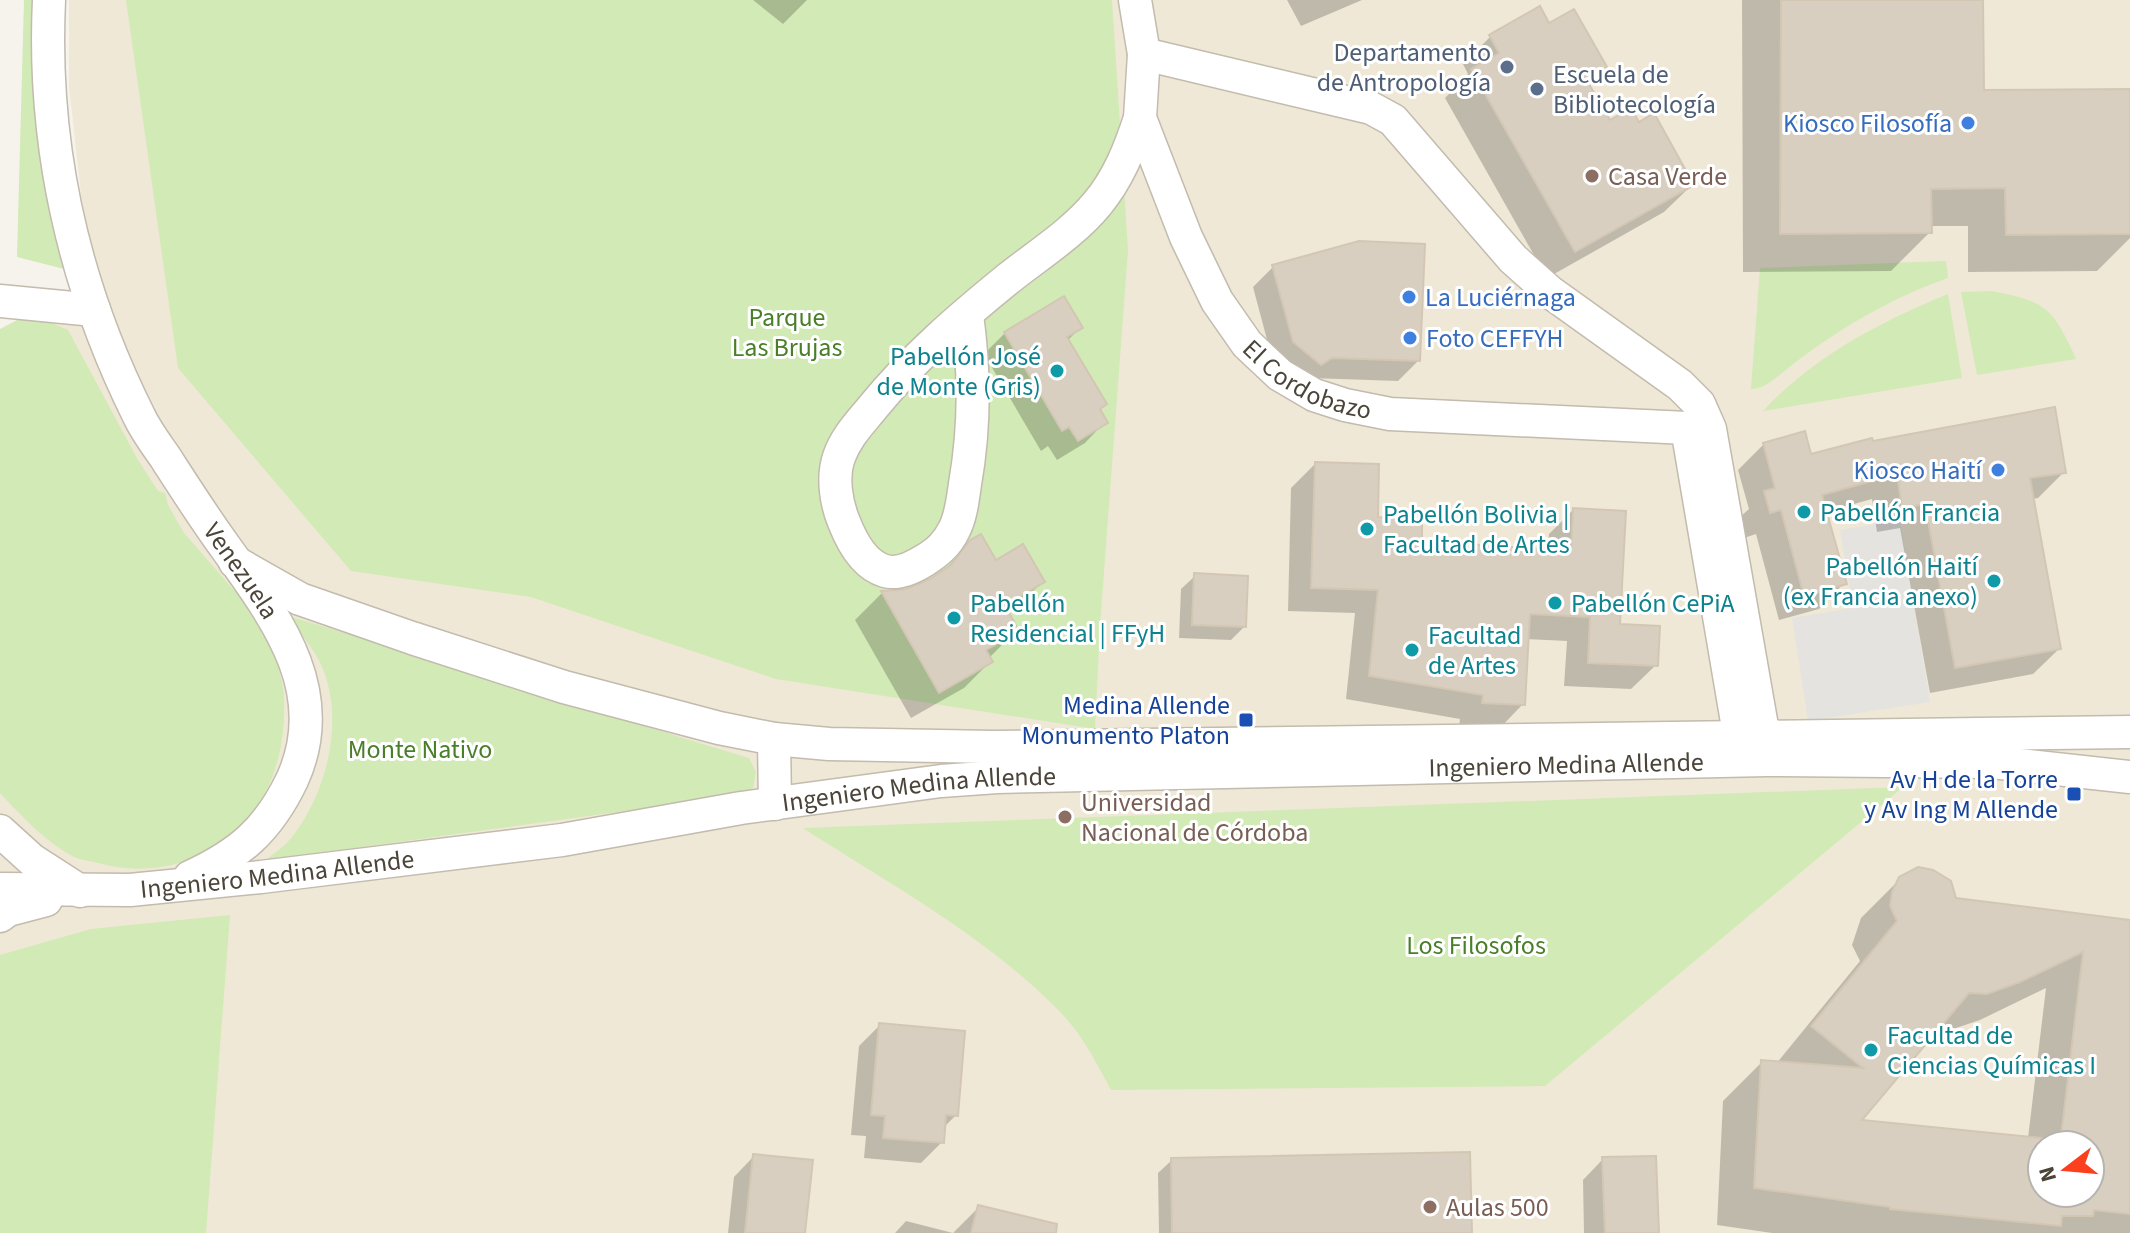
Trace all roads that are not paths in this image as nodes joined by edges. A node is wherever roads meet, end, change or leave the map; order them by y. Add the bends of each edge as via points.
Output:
1 (49, 0) edge
2 (1135, 0) edge
3 (1144, 54) junction
4 (1140, 118) junction
5 (0, 301) edge
6 (94, 310) junction
7 (967, 315) junction
8 (1699, 428) junction
9 (235, 562) junction
10 (2130, 732) edge
11 (774, 739) junction
12 (1753, 748) junction
13 (2130, 777) edge
14 (775, 804) junction
15 (0, 831) edge
16 (169, 887) junction
17 (0, 889) edge
18 (80, 891) junction
19 (0, 916) edge

1 - 6 street, Venezuela via 51,124 62,198
2 - 3 street, El Cordobazo
3 - 4 street, El Cordobazo
3 - 8 street via 1371,108 1393,120 1513,259 1699,404
4 - 7 street via 1116,179 1096,205
4 - 8 street, El Cordobazo via 1217,301 1247,344 1280,375 1314,395 1390,414
5 - 6 street
6 - 9 street, Venezuela via 140,418
7 - 7 street via 889,388 847,439 837,460 835,485 850,539 885,571 917,566 945,545 956,528 974,418
8 - 12 street
9 - 11 street, Ingeniero Medina Allende via 300,599 469,657 564,687
9 - 16 street, Venezuela via 294,654 304,692 305,727 297,769 260,832 224,861
10 - 12 street, Ingeniero Medina Allende
11 - 12 street, Ingeniero Medina Allende via 994,747
11 - 14 street
12 - 13 street, Ingeniero Medina Allende via 1992,762
12 - 14 street, Ingeniero Medina Allende via 997,777
14 - 16 street, Ingeniero Medina Allende via 562,840
15 - 18 street
16 - 18 street, Ingeniero Medina Allende
17 - 18 street, Ingeniero Medina Allende
18 - 19 street

